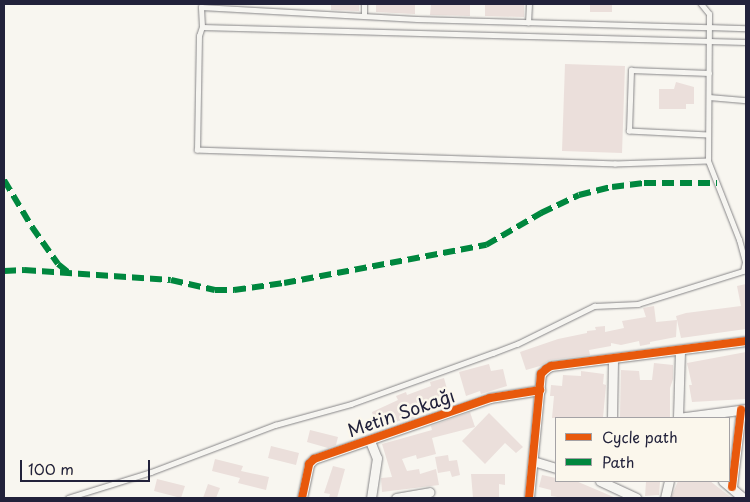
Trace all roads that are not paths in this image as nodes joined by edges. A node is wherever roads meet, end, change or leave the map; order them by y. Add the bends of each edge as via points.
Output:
1 (364, 4) edge
2 (529, 4) edge
3 (701, 4) edge
4 (364, 16) junction
5 (528, 23) junction
6 (202, 27) junction
7 (709, 27) junction
8 (746, 28) edge
9 (709, 42) junction
10 (746, 42) edge
11 (709, 73) junction
12 (709, 97) junction
13 (746, 100) edge
14 (708, 135) junction
15 (708, 161) junction
16 (746, 341) edge
17 (680, 350) junction
18 (613, 358) junction
19 (540, 390) junction
20 (744, 410) edge
21 (612, 417) edge
22 (678, 417) edge
23 (686, 417) edge
24 (370, 441) junction
25 (533, 461) junction
26 (555, 468) edge
27 (606, 482) edge
28 (669, 482) edge
29 (723, 482) edge
30 (732, 488) junction
31 (429, 492) dead end
32 (68, 498) edge
33 (302, 498) edge
34 (371, 498) edge
35 (396, 498) edge
36 (529, 498) edge
37 (636, 498) edge
38 (665, 498) edge
39 (743, 498) edge

1 - 4 lane
2 - 5 lane
3 - 7 lane via 709,14
4 - 5 lane
4 - 6 lane via 201,7
5 - 7 lane
6 - 9 lane
6 - 15 lane via 198,36 197,150 615,164
7 - 8 lane
7 - 9 lane
9 - 10 lane
9 - 11 lane
11 - 12 lane
11 - 14 lane via 631,70 629,131
12 - 13 lane
12 - 14 lane
14 - 15 lane
15 - 32 lane via 739,240 745,262 743,271 638,304 594,306 492,353 351,404 284,422 150,472
16 - 17 street
17 - 18 street
17 - 22 street
18 - 19 street via 551,366 541,374
18 - 21 street
19 - 24 street, Metin Sokağı via 490,398
19 - 25 street
20 - 23 street
20 - 30 street
24 - 33 street, Metin Sokağı via 314,459 309,464
24 - 34 street via 377,458
25 - 26 street
25 - 36 street
27 - 37 street
28 - 38 street
29 - 30 street
30 - 39 street
31 - 35 street

